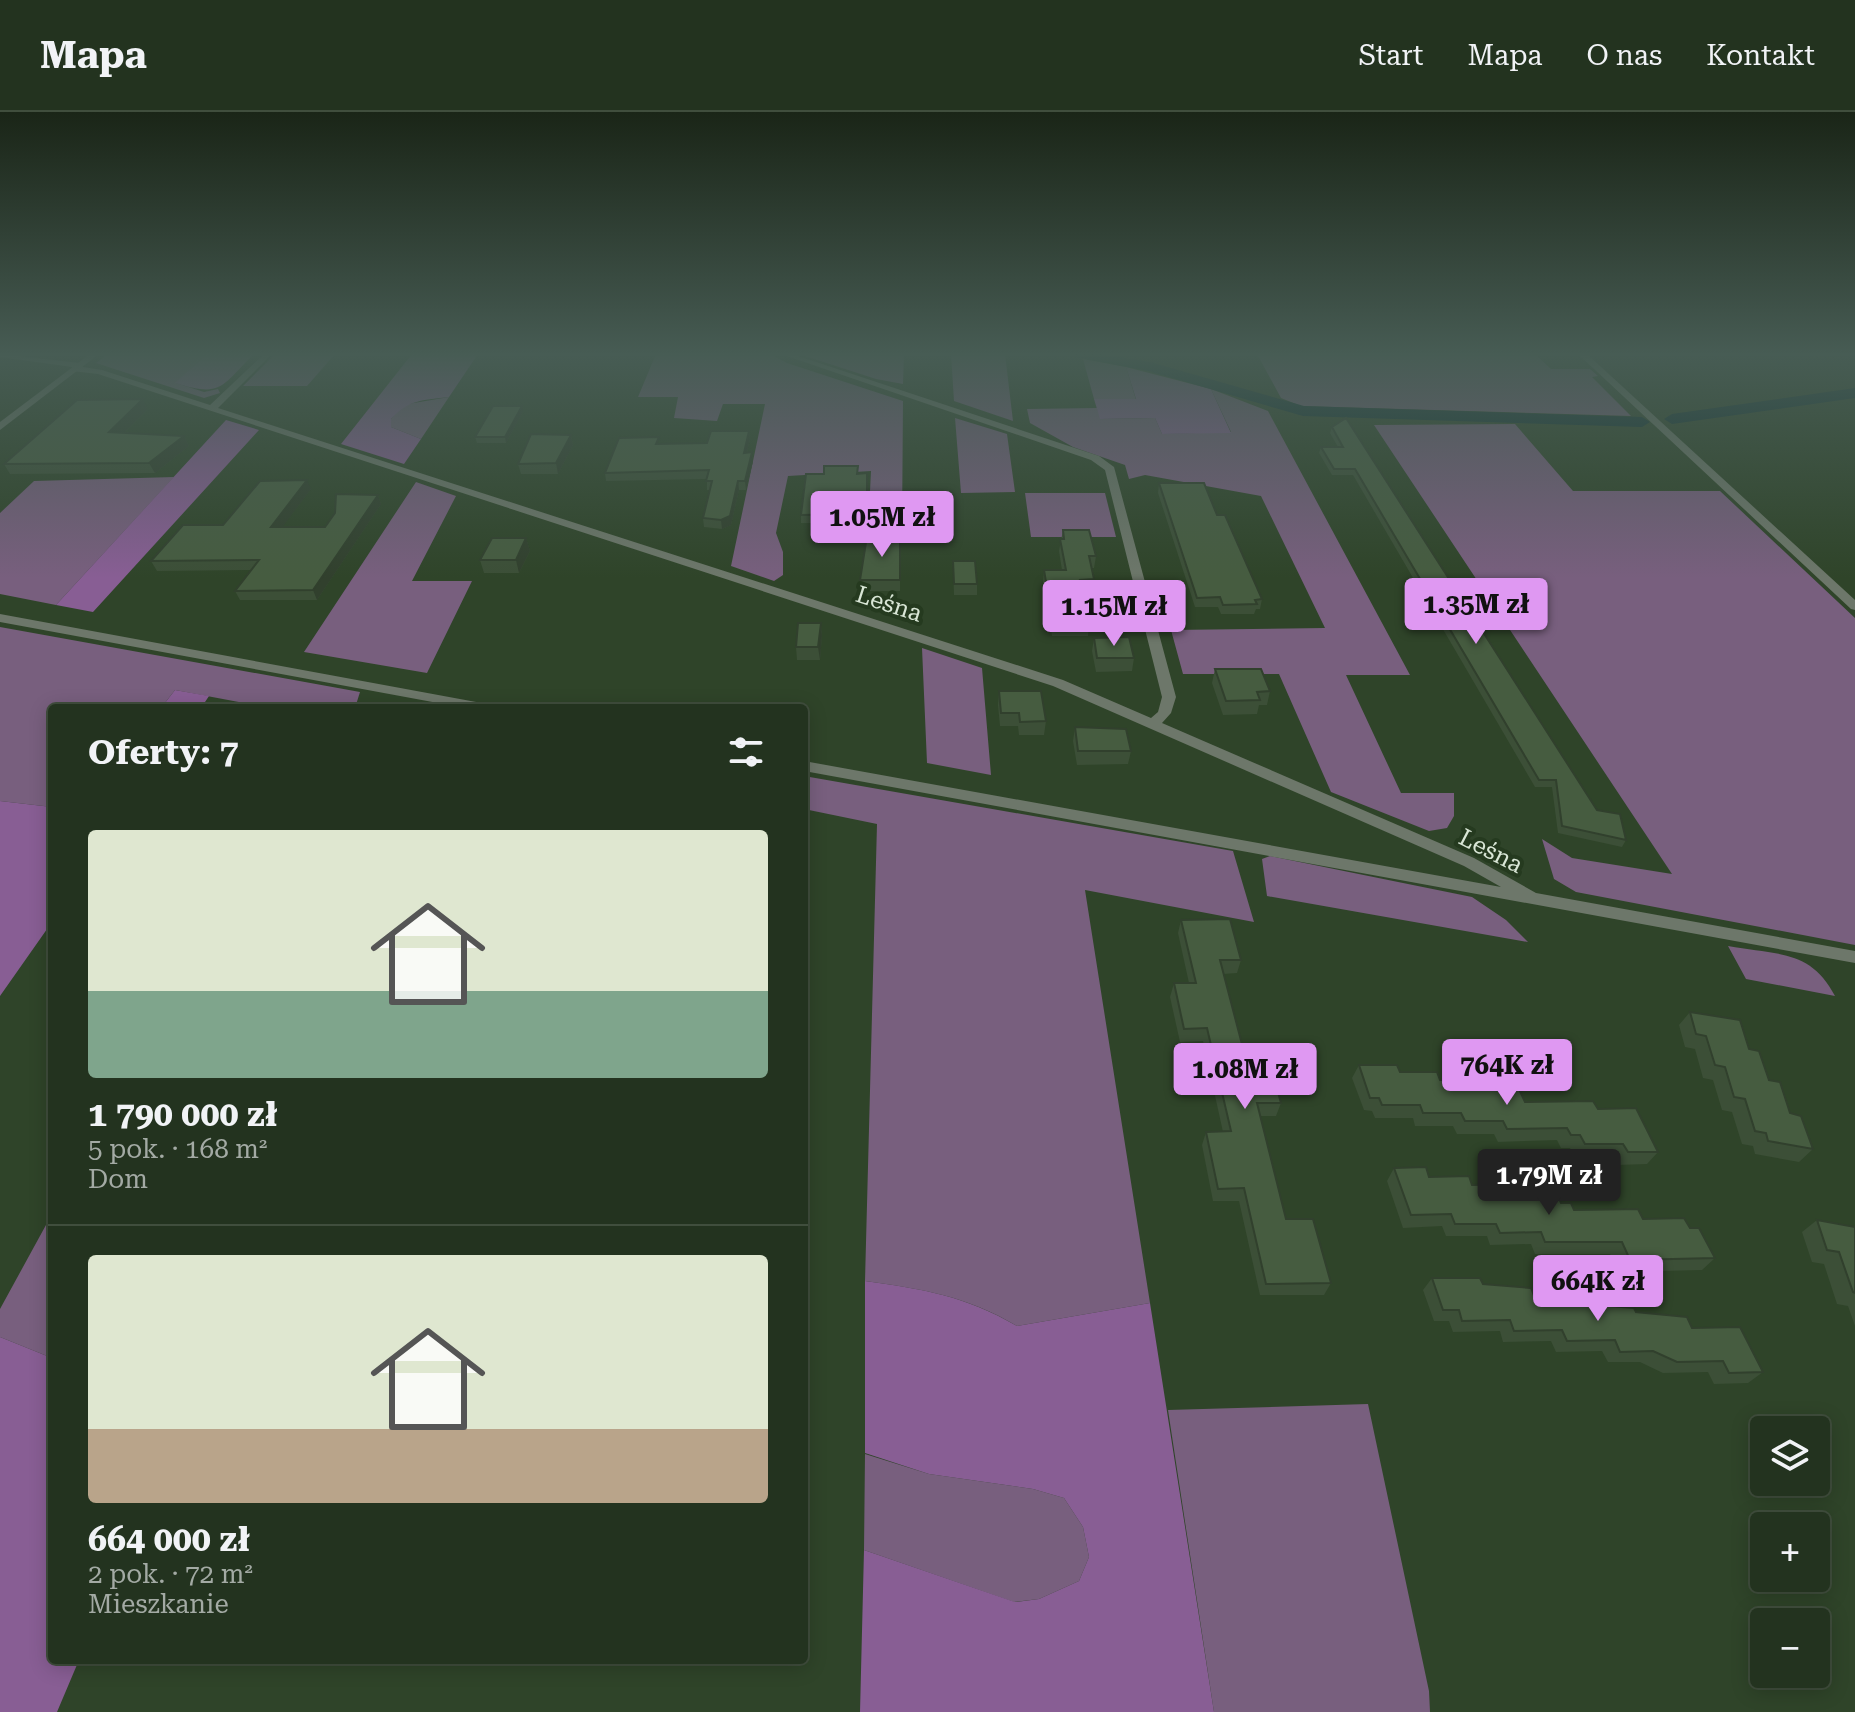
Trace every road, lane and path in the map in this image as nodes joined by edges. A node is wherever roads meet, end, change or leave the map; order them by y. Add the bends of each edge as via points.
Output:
1 (276, 429) edge
2 (1007, 429) edge
3 (1663, 429) edge
4 (1855, 606) edge
5 (0, 618) edge
6 (465, 704) edge
7 (1154, 723) junction
8 (808, 767) edge
9 (1530, 896) junction
10 (1855, 957) edge

1 - 7 street, Leśna via 1030,673
2 - 7 street via 1110,469 1169,697
3 - 4 street
5 - 6 street
7 - 9 street, Leśna via 1469,862
8 - 9 street
9 - 10 street

